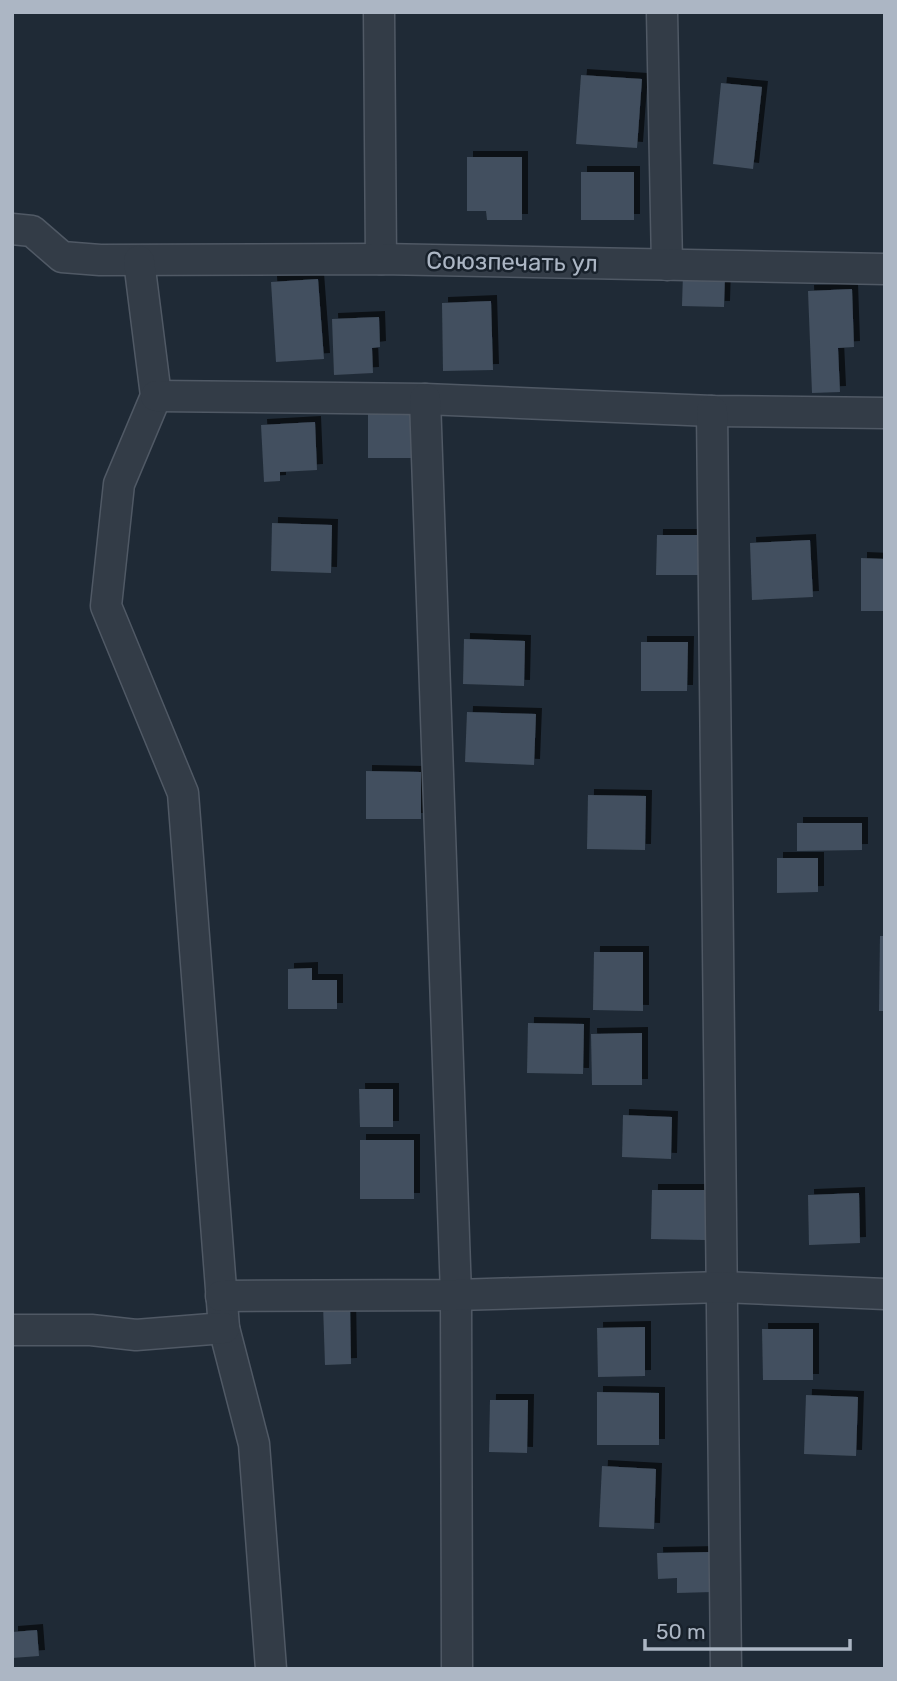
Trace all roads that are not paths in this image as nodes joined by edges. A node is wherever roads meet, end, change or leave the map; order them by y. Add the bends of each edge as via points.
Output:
1 (379, 12) edge
2 (662, 12) edge
3 (12, 229) edge
4 (381, 259) junction
5 (139, 261) junction
6 (667, 265) junction
7 (885, 269) edge
8 (156, 396) junction
9 (425, 399) junction
10 (712, 411) junction
11 (885, 413) edge
12 (722, 1287) junction
13 (885, 1294) edge
14 (456, 1295) junction
15 (221, 1296) junction
16 (224, 1328) junction
17 (12, 1330) edge
18 (271, 1669) edge
19 (457, 1669) edge
20 (726, 1669) edge

1 - 4 street
2 - 6 street
3 - 5 street, Союзпечать ул via 32,231 62,257
4 - 5 street, Союзпечать ул
4 - 6 street, Союзпечать ул
5 - 8 street
6 - 7 street, Союзпечать ул
8 - 9 street
8 - 15 street via 119,484 106,606 183,793
9 - 10 street
9 - 14 street
10 - 11 street
10 - 12 street
12 - 13 street
12 - 14 street
12 - 20 street
14 - 15 street
14 - 19 street
15 - 16 street
16 - 17 street via 136,1335
16 - 18 street via 254,1444

